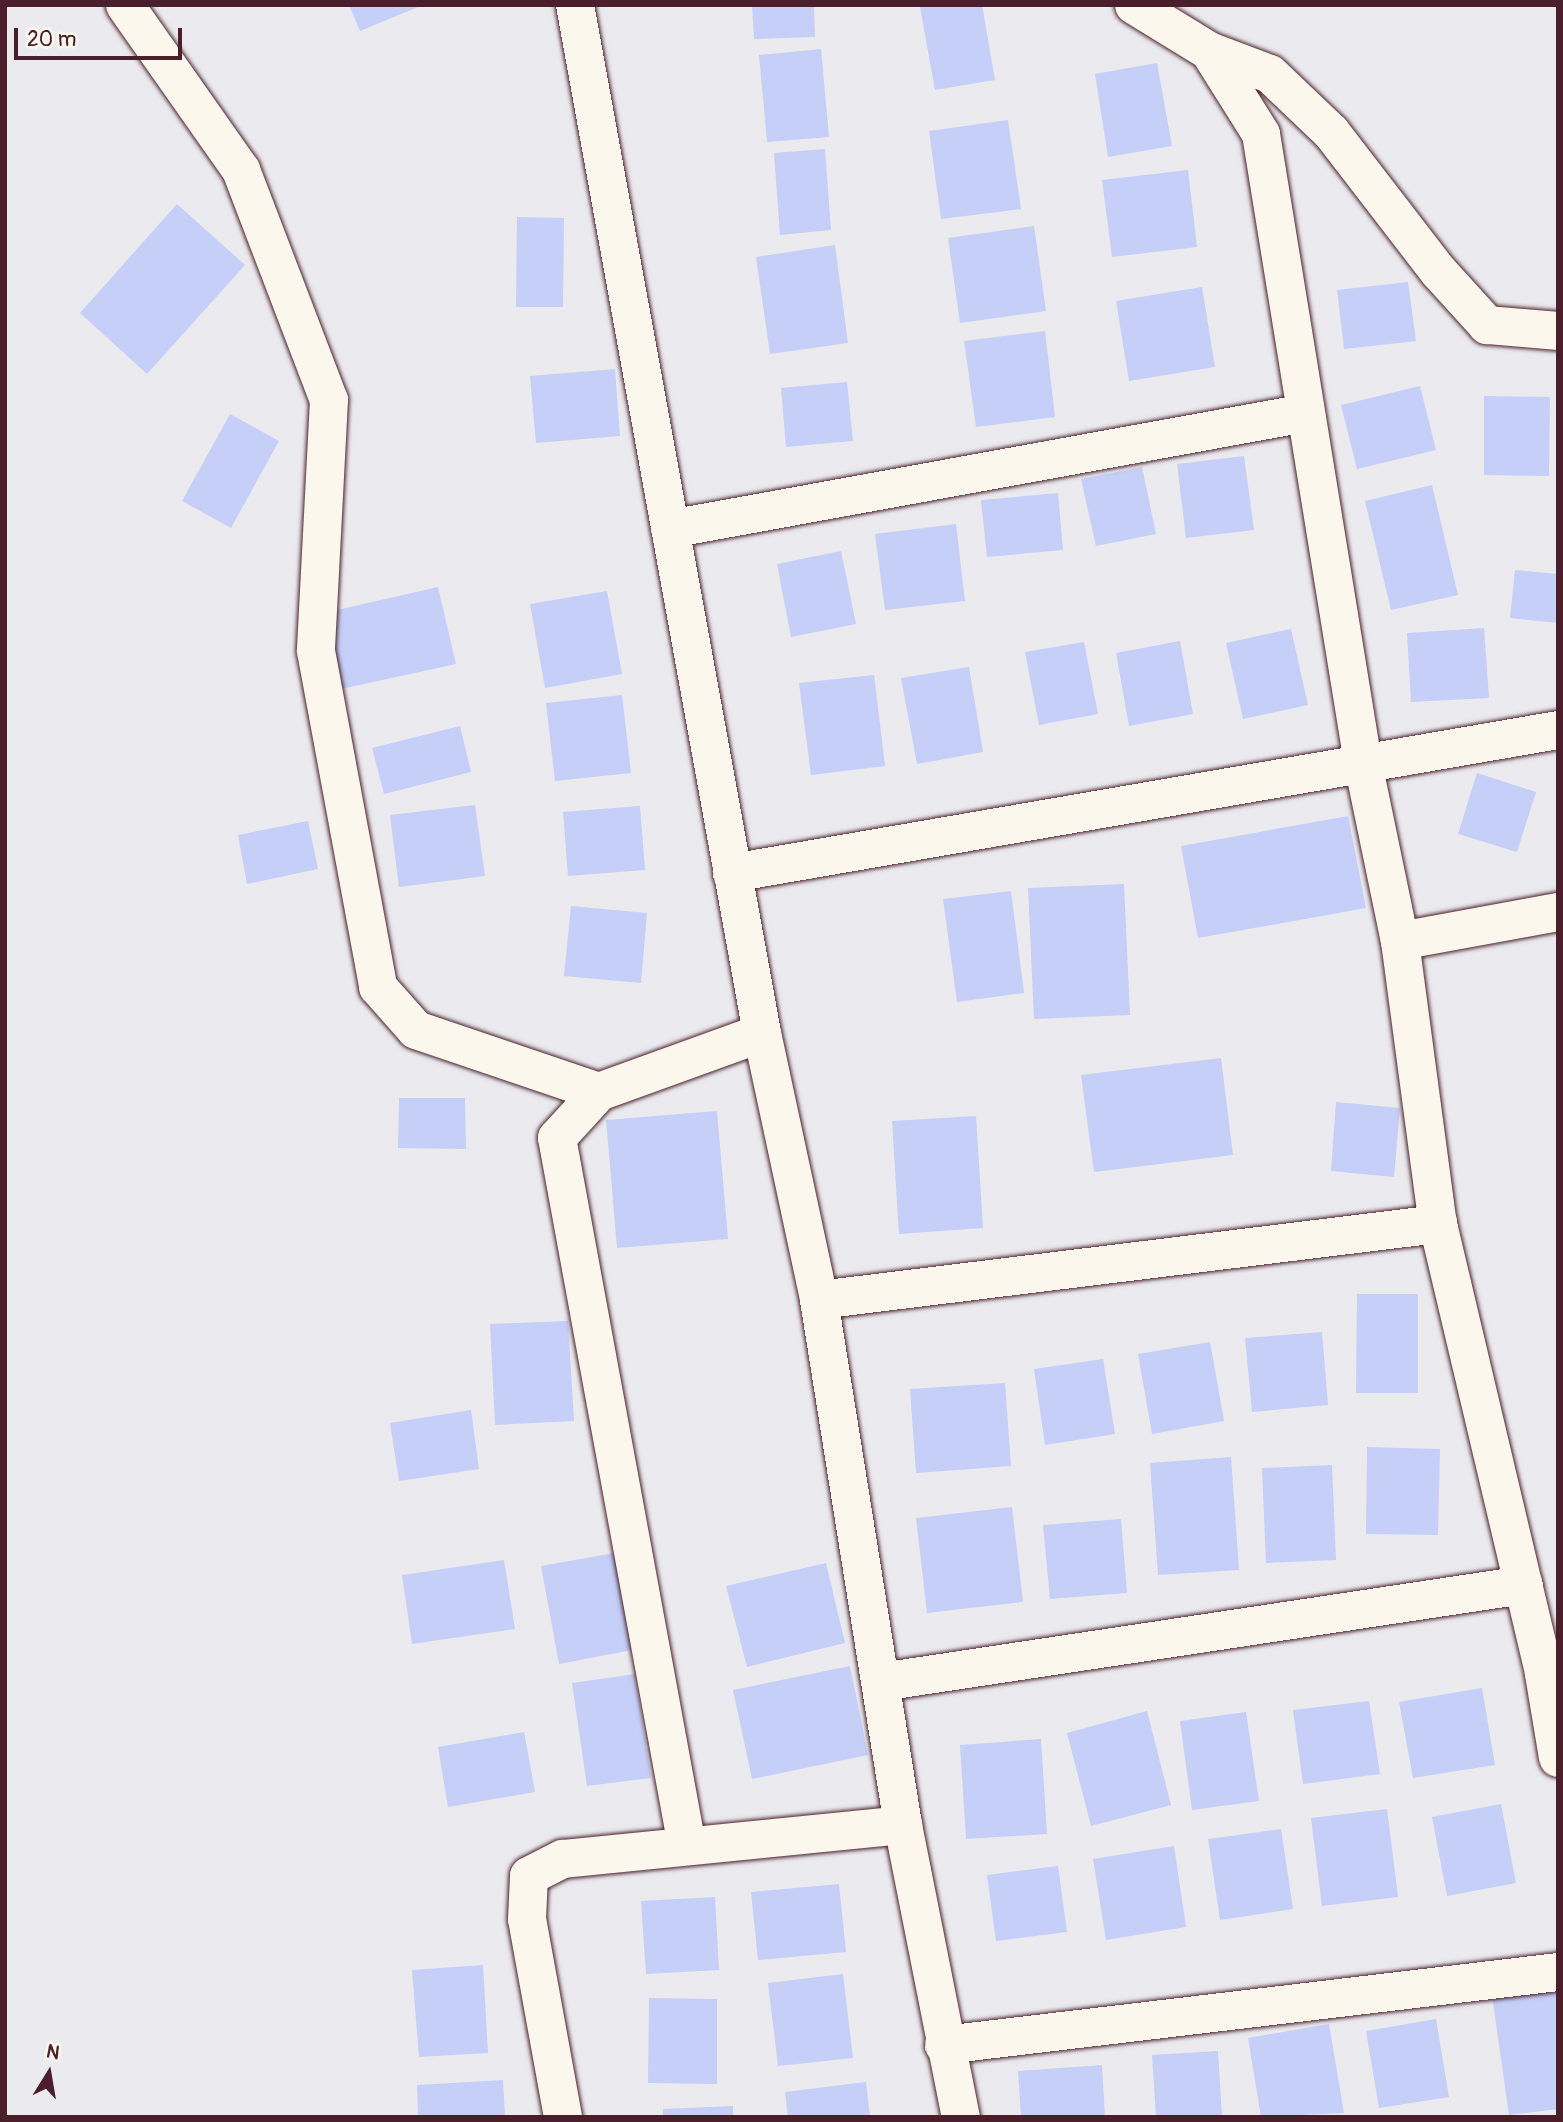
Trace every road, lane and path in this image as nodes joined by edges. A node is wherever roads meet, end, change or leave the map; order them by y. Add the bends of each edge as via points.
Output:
1 (125, 5) edge
2 (575, 5) edge
3 (1134, 5) edge
4 (1209, 51) junction
5 (1558, 331) edge
6 (1306, 413) junction
7 (670, 529) junction
8 (1558, 730) edge
9 (1363, 763) junction
10 (732, 873) junction
11 (1558, 912) edge
12 (1400, 941) junction
13 (762, 1033) junction
14 (599, 1092) junction
15 (1438, 1224) junction
16 (819, 1300) junction
17 (1524, 1585) junction
18 (1551, 1672) edge
19 (881, 1682) junction
20 (1558, 1758) edge
21 (903, 1825) junction
22 (687, 1846) junction
23 (1558, 1972) edge
24 (944, 2045) junction
25 (563, 2117) edge
26 (961, 2117) edge

1 - 14 street via 242,170 329,400 316,651 378,987 415,1030
2 - 7 street
3 - 4 street
4 - 5 street via 1270,74 1331,132 1439,272 1487,325
4 - 6 street via 1261,134
6 - 7 street
6 - 9 street
7 - 10 street
8 - 9 street
9 - 10 street
9 - 12 street
10 - 13 street
11 - 12 street
12 - 15 street
13 - 14 street
13 - 16 street
14 - 22 street via 557,1138
15 - 16 street
15 - 17 street
16 - 19 street
17 - 18 street
17 - 19 street
18 - 20 street
19 - 21 street
21 - 22 street
21 - 24 street
22 - 25 street via 563,1859 530,1875 527,1919
23 - 24 street
24 - 26 street

